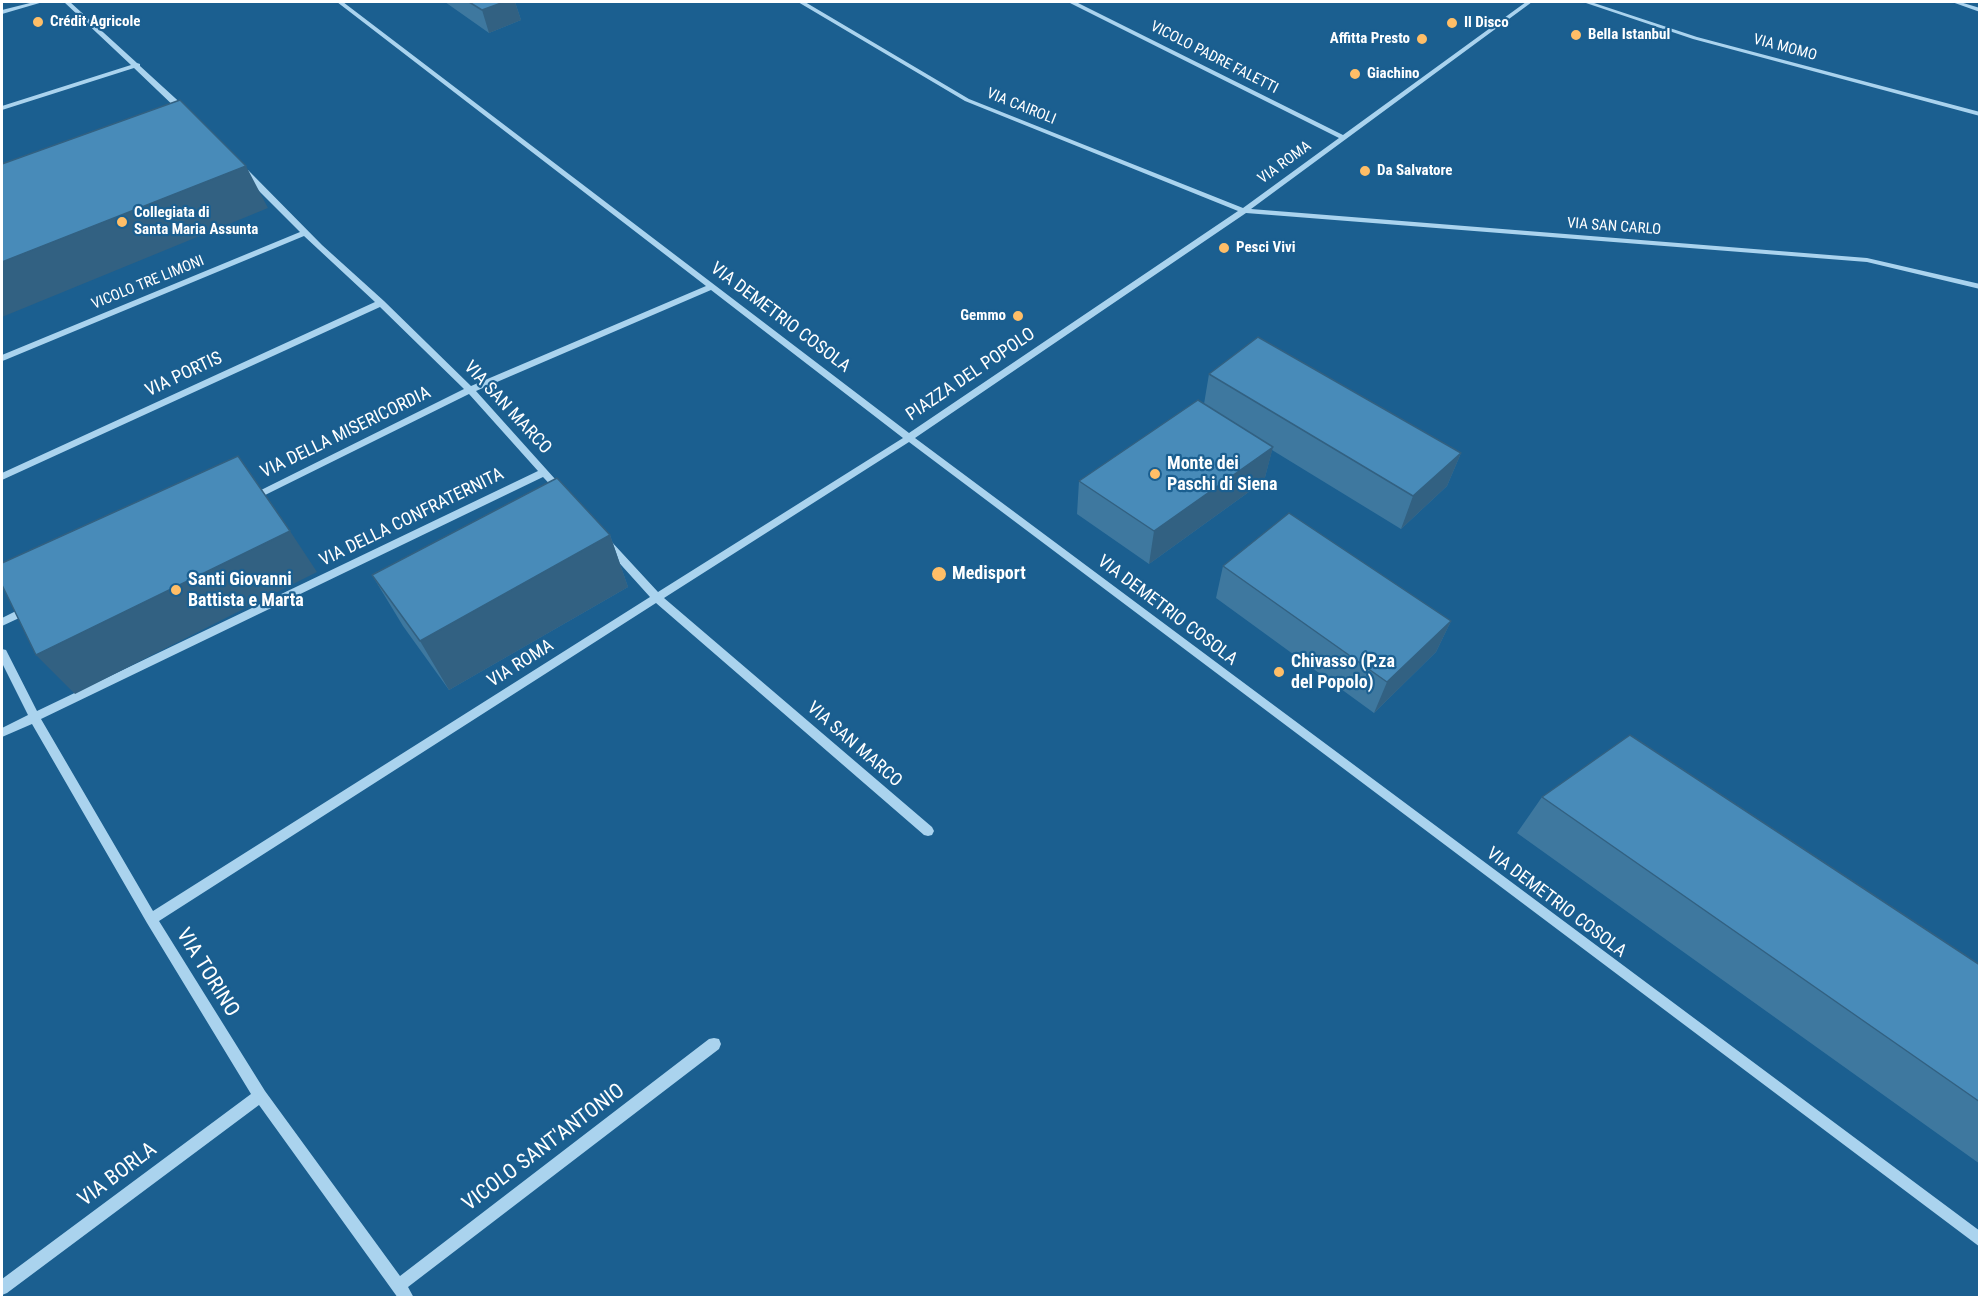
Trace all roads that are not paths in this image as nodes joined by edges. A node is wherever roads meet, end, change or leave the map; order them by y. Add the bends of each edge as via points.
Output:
1 (40, 2) edge
2 (67, 2) edge
3 (340, 2) edge
4 (801, 2) edge
5 (1072, 2) edge
6 (1529, 2) edge
7 (1586, 2) edge
8 (1955, 2) edge
9 (1980, 10) edge
10 (2, 12) edge
11 (138, 66) junction
12 (2, 108) edge
13 (1980, 114) edge
14 (192, 118) edge
15 (1344, 138) junction
16 (240, 166) edge
17 (1244, 211) junction
18 (305, 233) junction
19 (1980, 286) edge
20 (711, 287) junction
21 (381, 303) junction
22 (1052, 340) joint
23 (2, 358) edge
24 (470, 390) junction
25 (909, 438) junction
26 (544, 472) junction
27 (2, 477) edge
28 (566, 498) edge
29 (246, 501) edge
30 (604, 539) edge
31 (657, 598) junction
32 (33, 607) edge
33 (2, 622) edge
34 (2, 653) edge
35 (34, 717) junction
36 (2, 734) edge
37 (928, 831) dead end
38 (151, 919) junction
39 (714, 1044) dead end
40 (260, 1096) junction
41 (1980, 1240) edge
42 (2, 1288) edge
43 (403, 1292) edge

1 - 10 street
2 - 11 street
3 - 20 street, VIA DEMETRIO COSOLA
4 - 17 street, VIA CAIROLI via 967,100
5 - 15 street, VICOLO PADRE FALETTI
6 - 15 street, VIA ROMA
7 - 13 street, VIA MOMO via 1695,38
8 - 9 street
11 - 12 street
11 - 14 street
15 - 17 street, VIA ROMA
16 - 18 street, VIA SAN MARCO
17 - 19 street, VIA SAN CARLO via 1867,260
17 - 22 street, VIA ROMA
18 - 21 street, VIA SAN MARCO
18 - 23 street, VICOLO TRE LIMONI
20 - 24 street, VIA DELLA MISERICORDIA
20 - 25 street, VIA DEMETRIO COSOLA
21 - 24 street, VIA SAN MARCO
21 - 27 street, VIA PORTIS
22 - 25 street, PIAZZA DEL POPOLO
24 - 26 street, VIA SAN MARCO
24 - 29 street, VIA DELLA MISERICORDIA
25 - 31 street, VIA ROMA
25 - 41 street, VIA DEMETRIO COSOLA
26 - 28 street, VIA SAN MARCO
26 - 35 street, VIA DELLA CONFRATERNITA
30 - 31 street, VIA SAN MARCO
31 - 37 street, VIA SAN MARCO
31 - 38 street, VIA ROMA
32 - 33 street
34 - 35 street, VIA TORINO
35 - 36 street, VIA DELLA CONFRATERNITA
35 - 38 street, VIA TORINO
38 - 40 street, VIA TORINO
39 - 43 street, VICOLO SANT'ANTONIO
40 - 42 street, VIA BORLA
40 - 43 street, VIA TORINO

